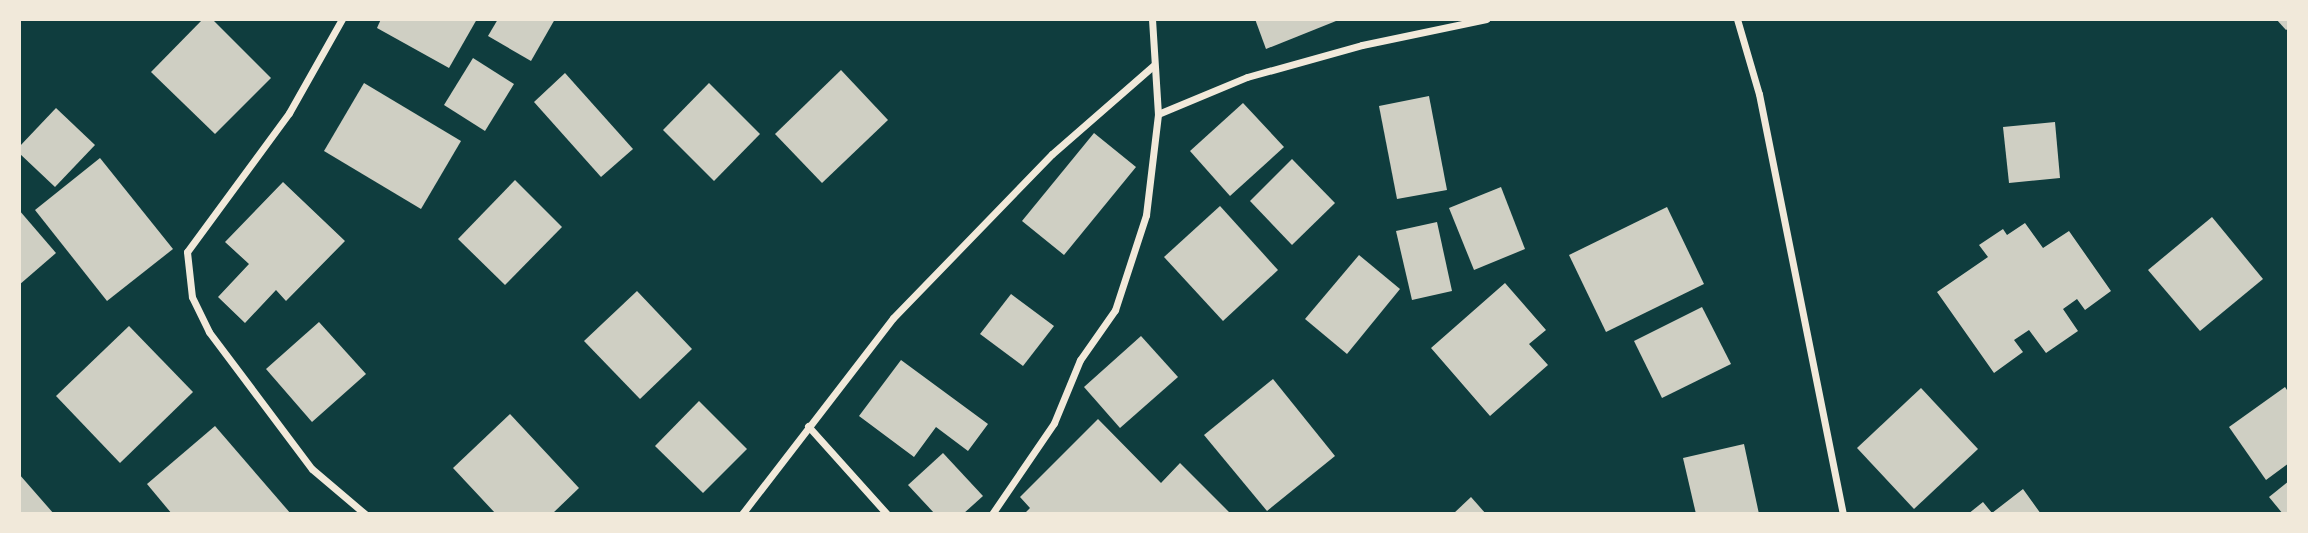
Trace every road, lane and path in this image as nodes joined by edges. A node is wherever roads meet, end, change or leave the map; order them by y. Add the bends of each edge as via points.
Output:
1 (342, 19) edge
2 (1152, 19) edge
3 (1486, 19) edge
4 (1737, 19) edge
5 (1154, 65) junction
6 (1158, 114) junction
7 (808, 426) junction
8 (365, 514) edge
9 (742, 514) edge
10 (887, 514) edge
11 (992, 514) edge
12 (1843, 514) edge

1 - 8 street via 289,113 187,252 192,297 208,332 312,469
2 - 5 street
3 - 6 street via 1362,45 1247,77
4 - 12 street via 1759,94
5 - 6 street
5 - 7 street via 1052,154 893,318
6 - 11 street via 1146,215 1115,310 1080,360 1054,423
7 - 9 street
7 - 10 street

